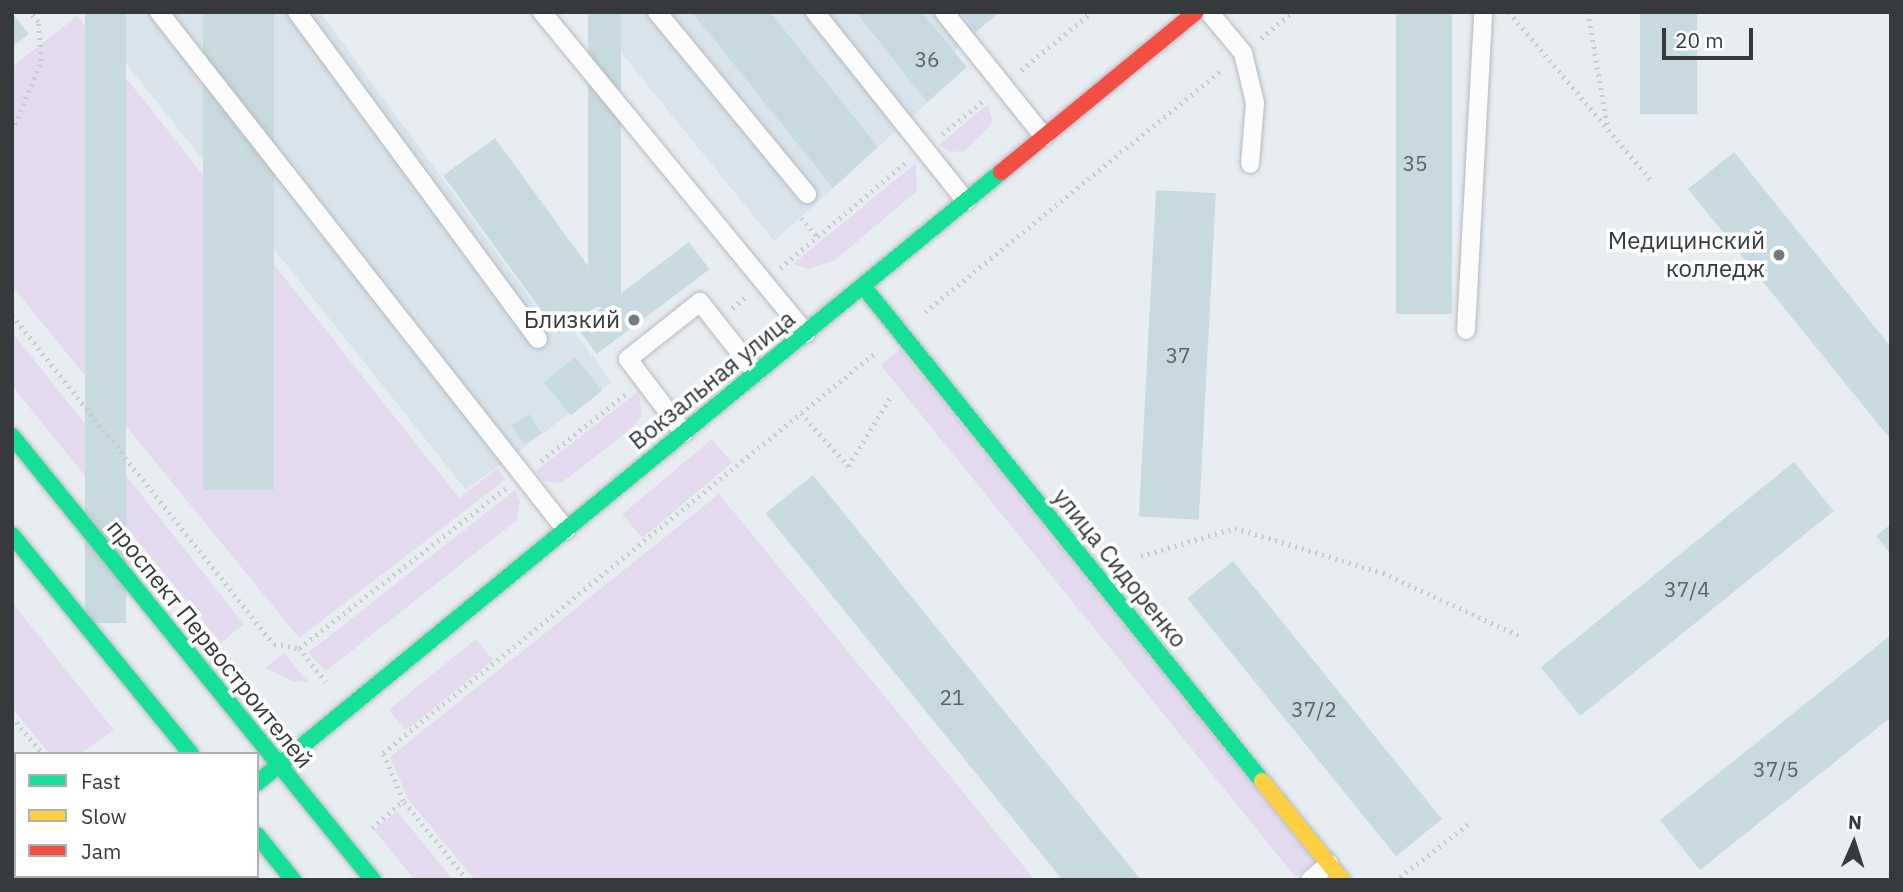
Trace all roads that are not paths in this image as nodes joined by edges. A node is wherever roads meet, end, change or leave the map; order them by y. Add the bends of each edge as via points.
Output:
1 (159, 12) edge
2 (297, 12) edge
3 (542, 12) edge
4 (657, 12) edge
5 (815, 12) edge
6 (944, 12) edge
7 (1196, 12) edge
8 (1209, 12) edge
9 (1483, 12) edge
10 (1044, 137) junction
11 (1250, 164) dead end
12 (807, 194) dead end
13 (966, 201) junction
14 (863, 286) junction
15 (1466, 330) dead end
16 (806, 333) junction
17 (538, 339) dead end
18 (757, 373) junction
19 (684, 433) junction
20 (13, 440) edge
21 (566, 530) junction
22 (12, 535) edge
23 (189, 752) edge
24 (279, 765) junction
25 (259, 781) edge
26 (259, 838) edge
27 (1329, 864) junction
28 (293, 880) edge
29 (373, 880) edge
30 (1310, 880) edge
31 (1342, 880) edge

1 - 21 lane
2 - 17 lane
3 - 16 lane
4 - 12 lane
5 - 13 lane
6 - 10 lane
7 - 10 street, Вокзальная улица
8 - 11 lane via 1243,53 1255,103
9 - 15 lane
10 - 13 street, Вокзальная улица
13 - 14 street, Вокзальная улица
14 - 16 street, Вокзальная улица
14 - 27 street, улица Сидоренко
16 - 18 street, Вокзальная улица
18 - 19 street, Вокзальная улица
18 - 19 lane via 700,302 628,359
19 - 21 street, Вокзальная улица
20 - 24 street, проспект Первостроителей
21 - 24 street, Вокзальная улица
22 - 23 street
24 - 25 street, Вокзальная улица
24 - 29 street, проспект Первостроителей
26 - 28 street
27 - 30 lane
27 - 31 street, улица Сидоренко

